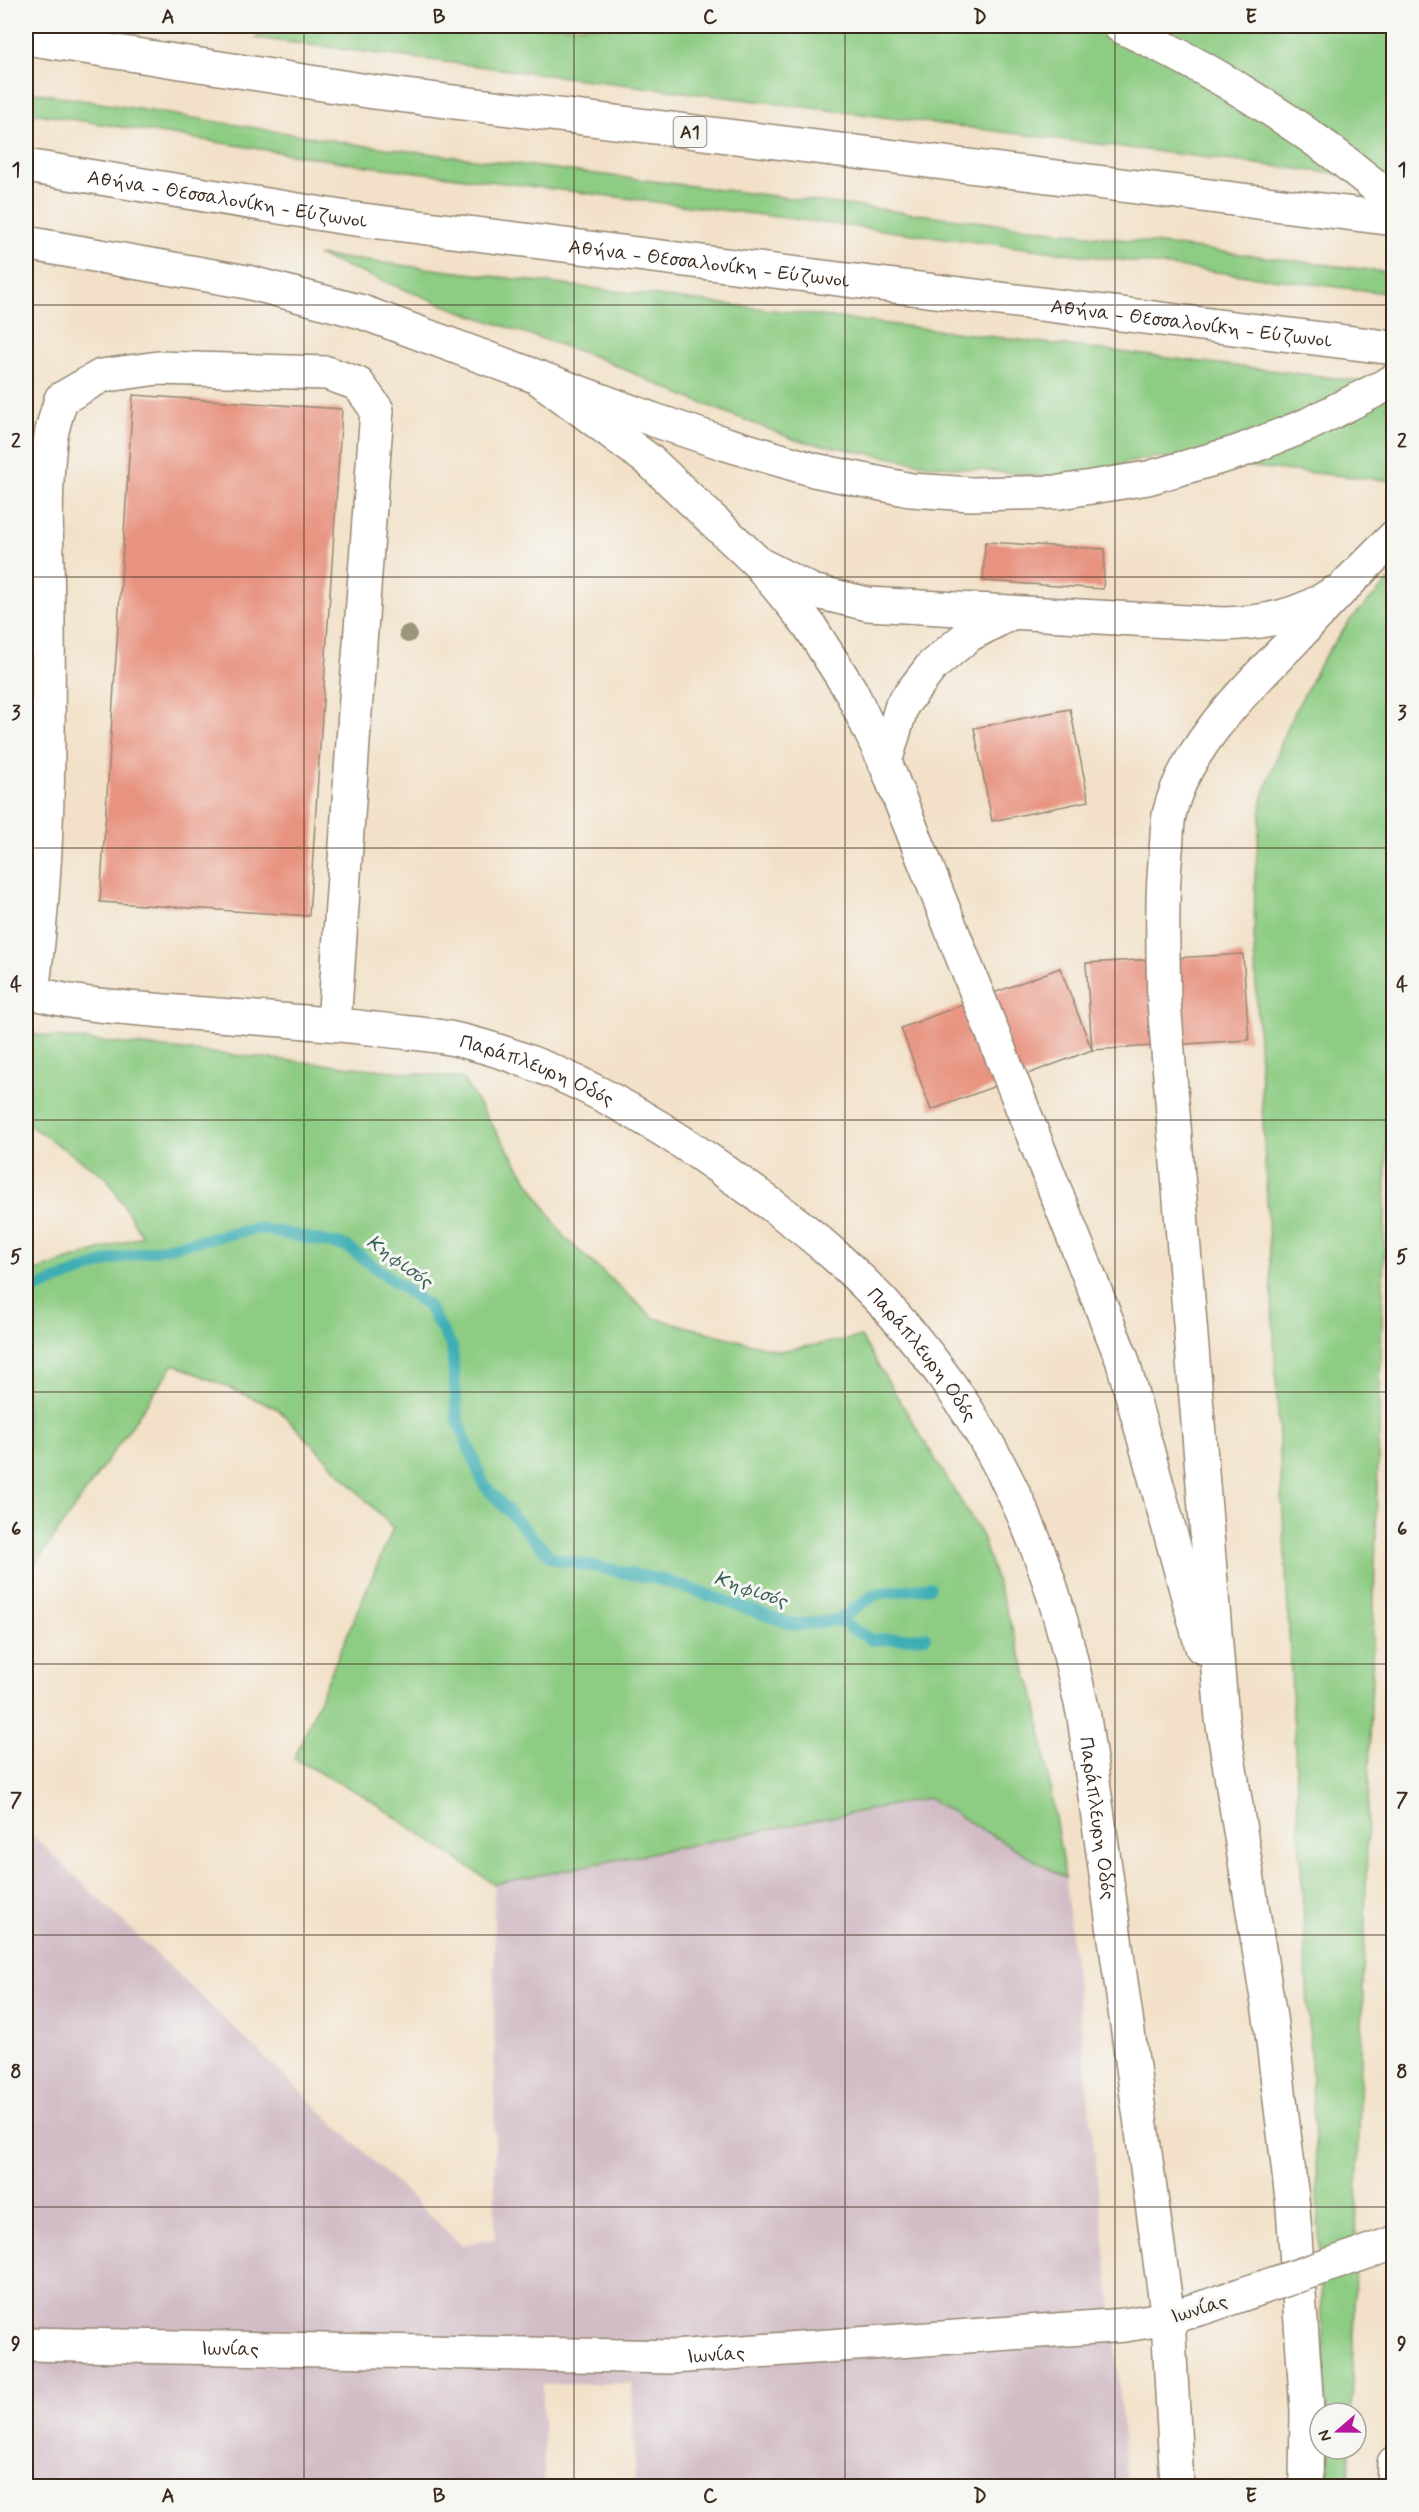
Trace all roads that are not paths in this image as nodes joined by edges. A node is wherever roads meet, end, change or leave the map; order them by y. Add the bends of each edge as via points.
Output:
1 (1121, 26) edge
2 (26, 38) edge
3 (26, 166) edge
4 (1394, 201) edge
5 (1394, 219) edge
6 (26, 243) edge
7 (1394, 348) edge
8 (537, 377) junction
9 (1394, 381) edge
10 (1394, 537) edge
11 (759, 564) junction
12 (1346, 585) junction
13 (1013, 612) junction
14 (885, 762) junction
15 (29, 991) edge
16 (334, 1024) junction
17 (1222, 1719) junction
18 (1394, 2243) edge
19 (1168, 2318) junction
20 (26, 2344) edge
21 (1394, 2463) edge
22 (1177, 2487) edge
23 (1306, 2487) edge
24 (1392, 2487) edge

1 - 4 main road via 1245,93 1322,144
2 - 5 main road, Α1 via 374,92
3 - 7 main road, Αθήνα - Θεσσαλονίκη - Εύζωνοι via 347,218
6 - 8 main road via 247,282 350,309
8 - 9 main road via 651,419 814,470 911,490 971,494 1059,492 1148,478 1238,452 1307,425
8 - 11 main road via 650,461
10 - 12 main road
11 - 13 main road via 821,594 868,604
11 - 14 main road via 809,625 850,692
12 - 13 main road via 1316,605 1258,623
12 - 17 main road via 1243,693 1208,738 1190,763 1169,815 1162,932 1164,1002
13 - 14 main road via 969,635 932,666 902,705
14 - 17 main road via 1122,1359
15 - 16 main road, Παράπλευρη Οδός via 142,1009
15 - 16 main road via 42,919 47,506 50,442 61,399 101,376 158,368 327,373 358,384 377,410
16 - 19 main road, Παράπλευρη Οδός via 452,1038 521,1057 571,1079 675,1136 835,1255 917,1341 953,1388 985,1439 1034,1540 1073,1668 1084,1717
17 - 23 main road via 1270,2017 1293,2207 1307,2410
18 - 19 main road, Ιωνίας, bridge
19 - 20 main road, Ιωνίας via 1125,2325 673,2357
19 - 22 main road, Παράπλευρη Οδός
21 - 24 main road

